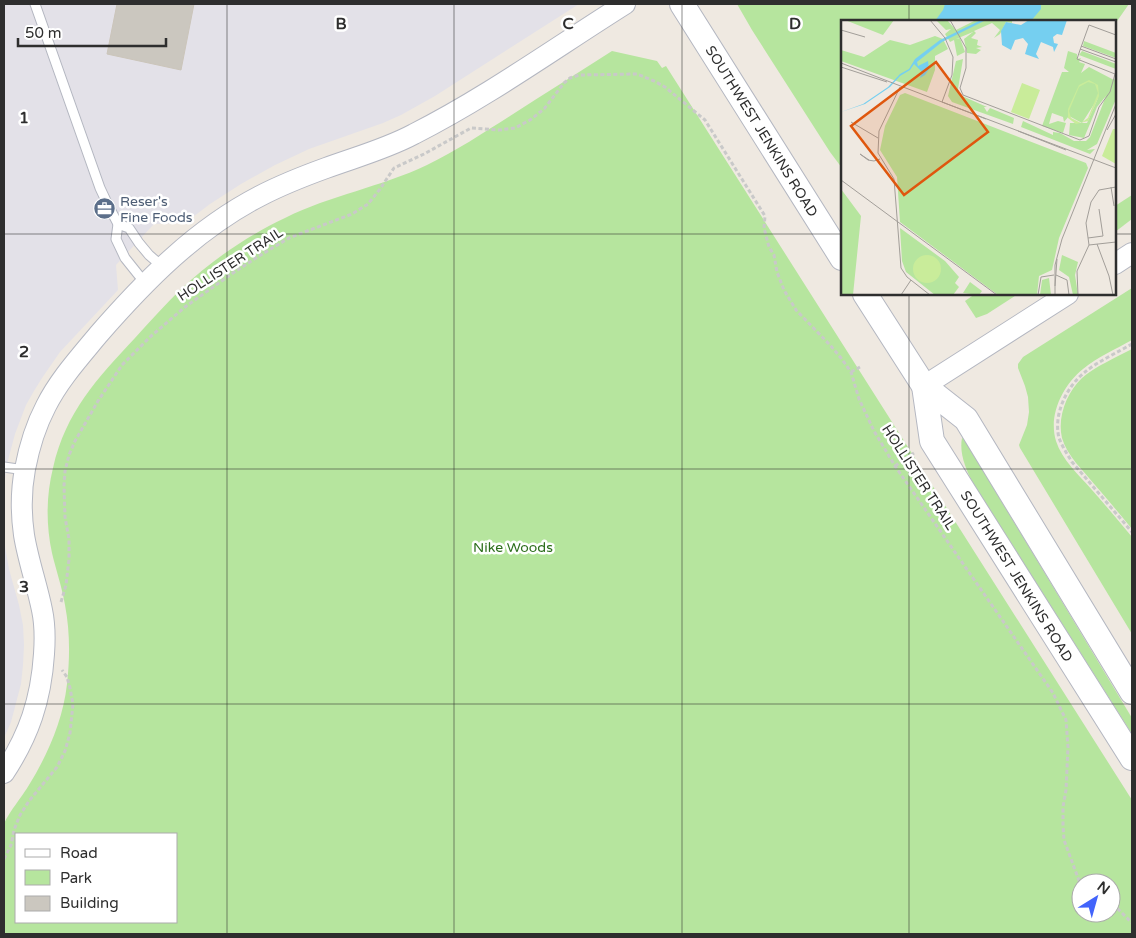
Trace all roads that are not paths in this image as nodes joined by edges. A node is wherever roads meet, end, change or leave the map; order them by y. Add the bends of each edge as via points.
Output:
1 (35, 4) edge
2 (625, 4) edge
3 (682, 4) edge
4 (118, 224) junction
5 (1132, 253) edge
6 (841, 256) edge
7 (1116, 263) edge
8 (163, 266) junction
9 (145, 283) junction
10 (866, 295) edge
11 (1066, 295) edge
12 (924, 386) junction
13 (4, 467) edge
14 (25, 470) junction
15 (1132, 692) edge
16 (1132, 758) edge
17 (4, 773) edge

1 - 4 lane via 100,188
2 - 8 street via 426,128 261,196 202,232
3 - 6 main road, SOUTHWEST JENKINS ROAD
4 - 8 lane via 129,228 139,243
4 - 9 lane via 116,239 125,258
5 - 7 street
8 - 9 street
9 - 14 street via 56,388 44,409
10 - 12 main road, SOUTHWEST JENKINS ROAD
11 - 12 street
12 - 15 main road, SOUTHWEST JENKINS ROAD via 966,420
12 - 16 main road, SOUTHWEST JENKINS ROAD via 932,441
13 - 14 lane
14 - 17 street via 24,535 42,613 43,671 33,716

